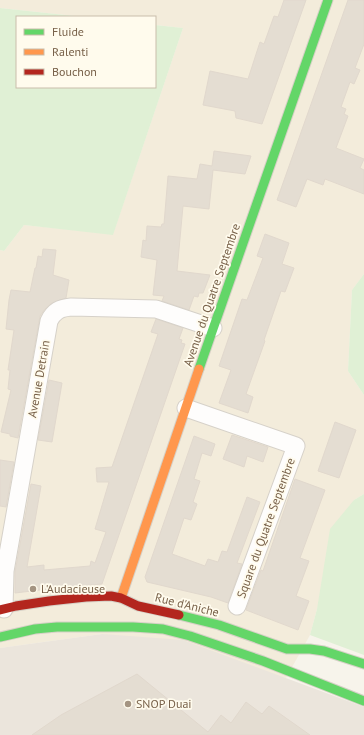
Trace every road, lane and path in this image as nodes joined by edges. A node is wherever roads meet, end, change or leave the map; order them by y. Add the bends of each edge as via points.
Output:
1 (328, 0) edge
2 (213, 328) junction
3 (186, 408) junction
4 (121, 598) junction
5 (237, 606) dead end
6 (2, 609) edge
7 (0, 637) edge
8 (364, 664) edge
9 (364, 701) edge

1 - 2 main road, Avenue du Quatre Septembre
2 - 3 main road, Avenue du Quatre Septembre
2 - 6 street, Avenue Detrain via 156,309 71,307 57,310 52,315 5,571
3 - 4 main road, Avenue du Quatre Septembre
3 - 5 street, Square du Quatre Septembre via 296,446
4 - 6 main road, Rue d'Aniche via 86,597
4 - 8 main road, Rue d'Aniche via 138,606 219,625 286,649 310,648
7 - 9 main road via 46,628 73,626 133,627 170,631 263,661

